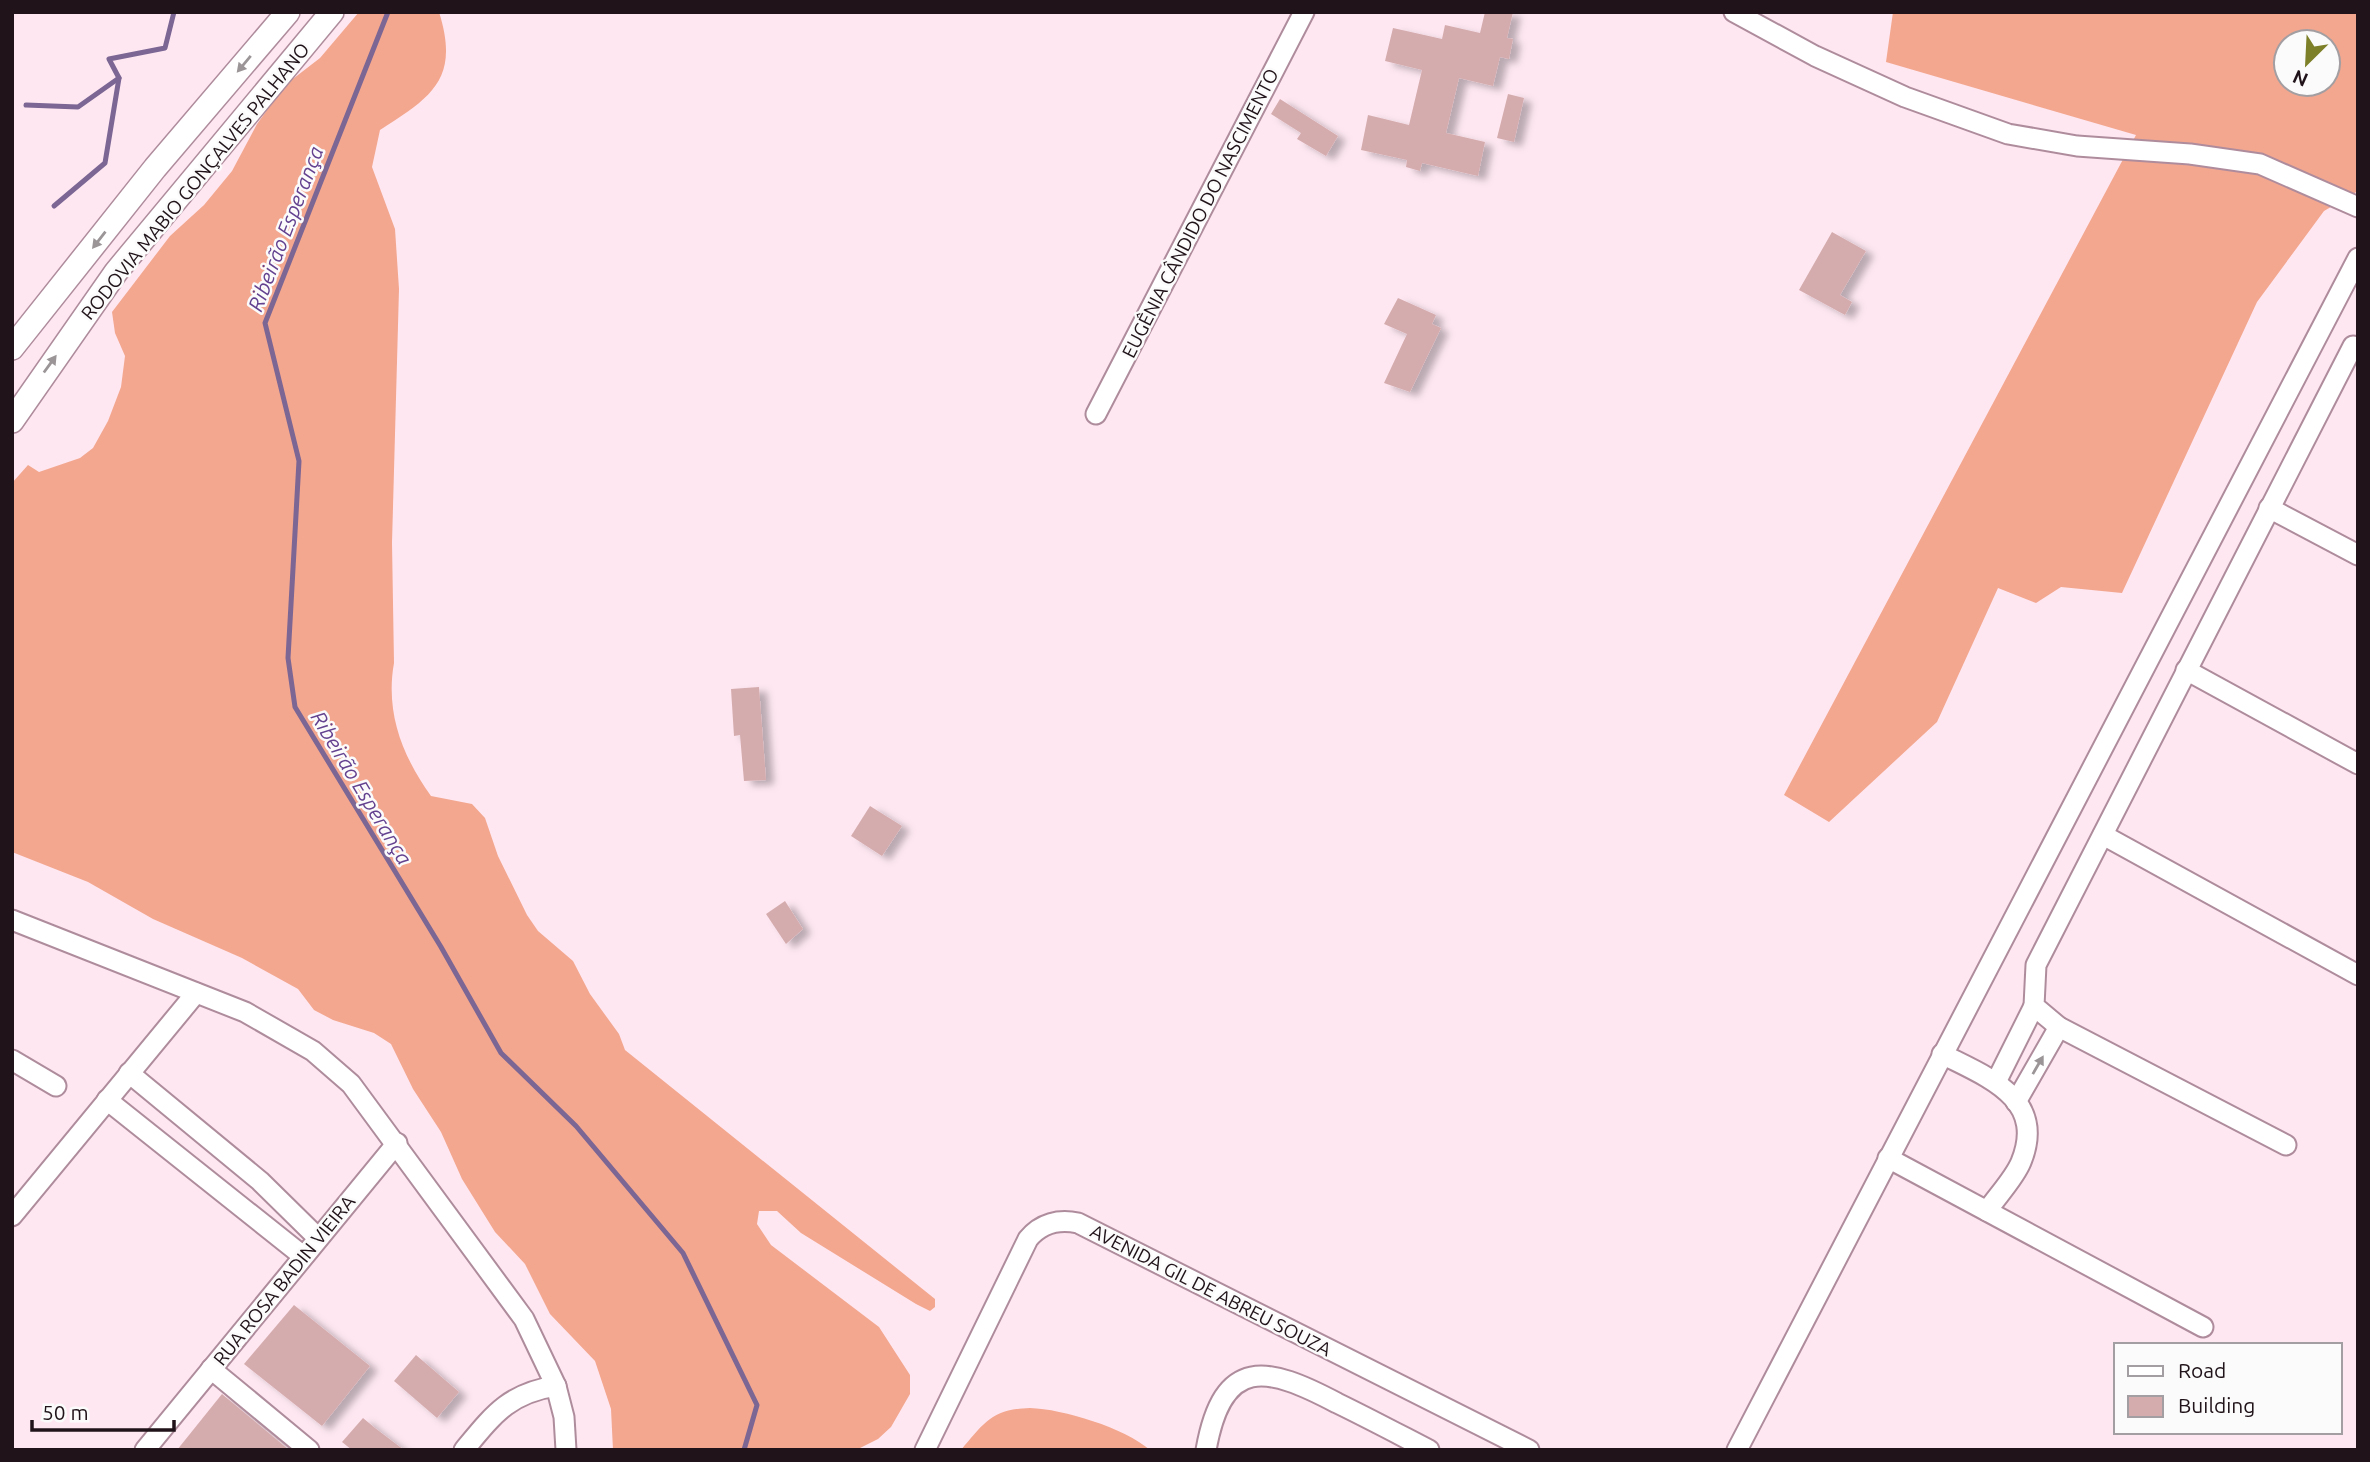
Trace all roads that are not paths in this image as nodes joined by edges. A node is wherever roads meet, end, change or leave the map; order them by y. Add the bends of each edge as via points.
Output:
1 (288, 12) edge
2 (332, 12) edge
3 (1304, 12) edge
4 (1734, 12) edge
5 (2358, 206) edge
6 (2358, 258) edge
7 (12, 348) edge
8 (2358, 349) edge
9 (1096, 414) dead end
10 (12, 421) edge
11 (2269, 508) junction
12 (2358, 555) edge
13 (2186, 670) junction
14 (2358, 764) edge
15 (2103, 835) junction
16 (12, 920) edge
17 (2358, 975) edge
18 (196, 993) junction
19 (2034, 1006) junction
20 (2059, 1027) junction
21 (1942, 1054) junction
22 (12, 1060) edge
23 (129, 1073) junction
24 (1996, 1082) junction
25 (55, 1086) dead end
26 (107, 1100) junction
27 (2017, 1102) junction
28 (397, 1143) junction
29 (2286, 1145) dead end
30 (1888, 1158) junction
31 (1987, 1211) junction
32 (12, 1216) edge
33 (318, 1238) junction
34 (303, 1256) junction
35 (2203, 1327) dead end
36 (211, 1369) junction
37 (556, 1386) junction
38 (145, 1450) edge
39 (309, 1450) edge
40 (464, 1450) edge
41 (566, 1450) edge
42 (925, 1450) edge
43 (1206, 1450) edge
44 (1429, 1450) edge
45 (1528, 1450) edge
46 (1737, 1450) edge

1 -> 7 main road, RODOVIA MABIO GONÇALVES PALHANO via 155,168
10 -> 2 main road, RODOVIA MABIO GONÇALVES PALHANO via 116,272
3 - 9 street, EUGÊNIA CÂNDIDO DO NASCIMENTO
4 - 5 street via 1905,97 2008,134 2077,146 2260,164
6 - 21 street
8 - 11 street via 2353,346
11 - 12 street
11 - 13 street
13 - 14 street
13 - 15 street
15 - 17 street
15 - 19 street via 2036,965
16 - 18 street
18 - 23 street
18 - 28 street via 245,1012 313,1051 351,1084
19 - 20 street
19 - 24 street
27 -> 20 street
20 - 29 street
21 - 24 street
21 - 30 street
22 - 25 street
23 - 26 street
23 - 33 street via 269,1189
24 - 27 street
26 - 32 street
26 - 34 street
27 - 31 street via 2027,1130 2021,1162
28 - 33 street, RUA ROSA BADIN VIEIRA
28 - 37 street via 524,1319
30 - 31 street
30 - 46 street
31 - 35 street
33 - 34 street, RUA ROSA BADIN VIEIRA
34 - 36 street, RUA ROSA BADIN VIEIRA
36 - 38 street, RUA ROSA BADIN VIEIRA
36 - 39 street
37 - 40 street via 510,1401
37 - 41 street
42 - 45 street, AVENIDA GIL DE ABREU SOUZA via 1028,1239 1041,1227 1063,1220 1078,1223
43 - 44 street via 1211,1422 1224,1396 1244,1378 1264,1373 1297,1382

